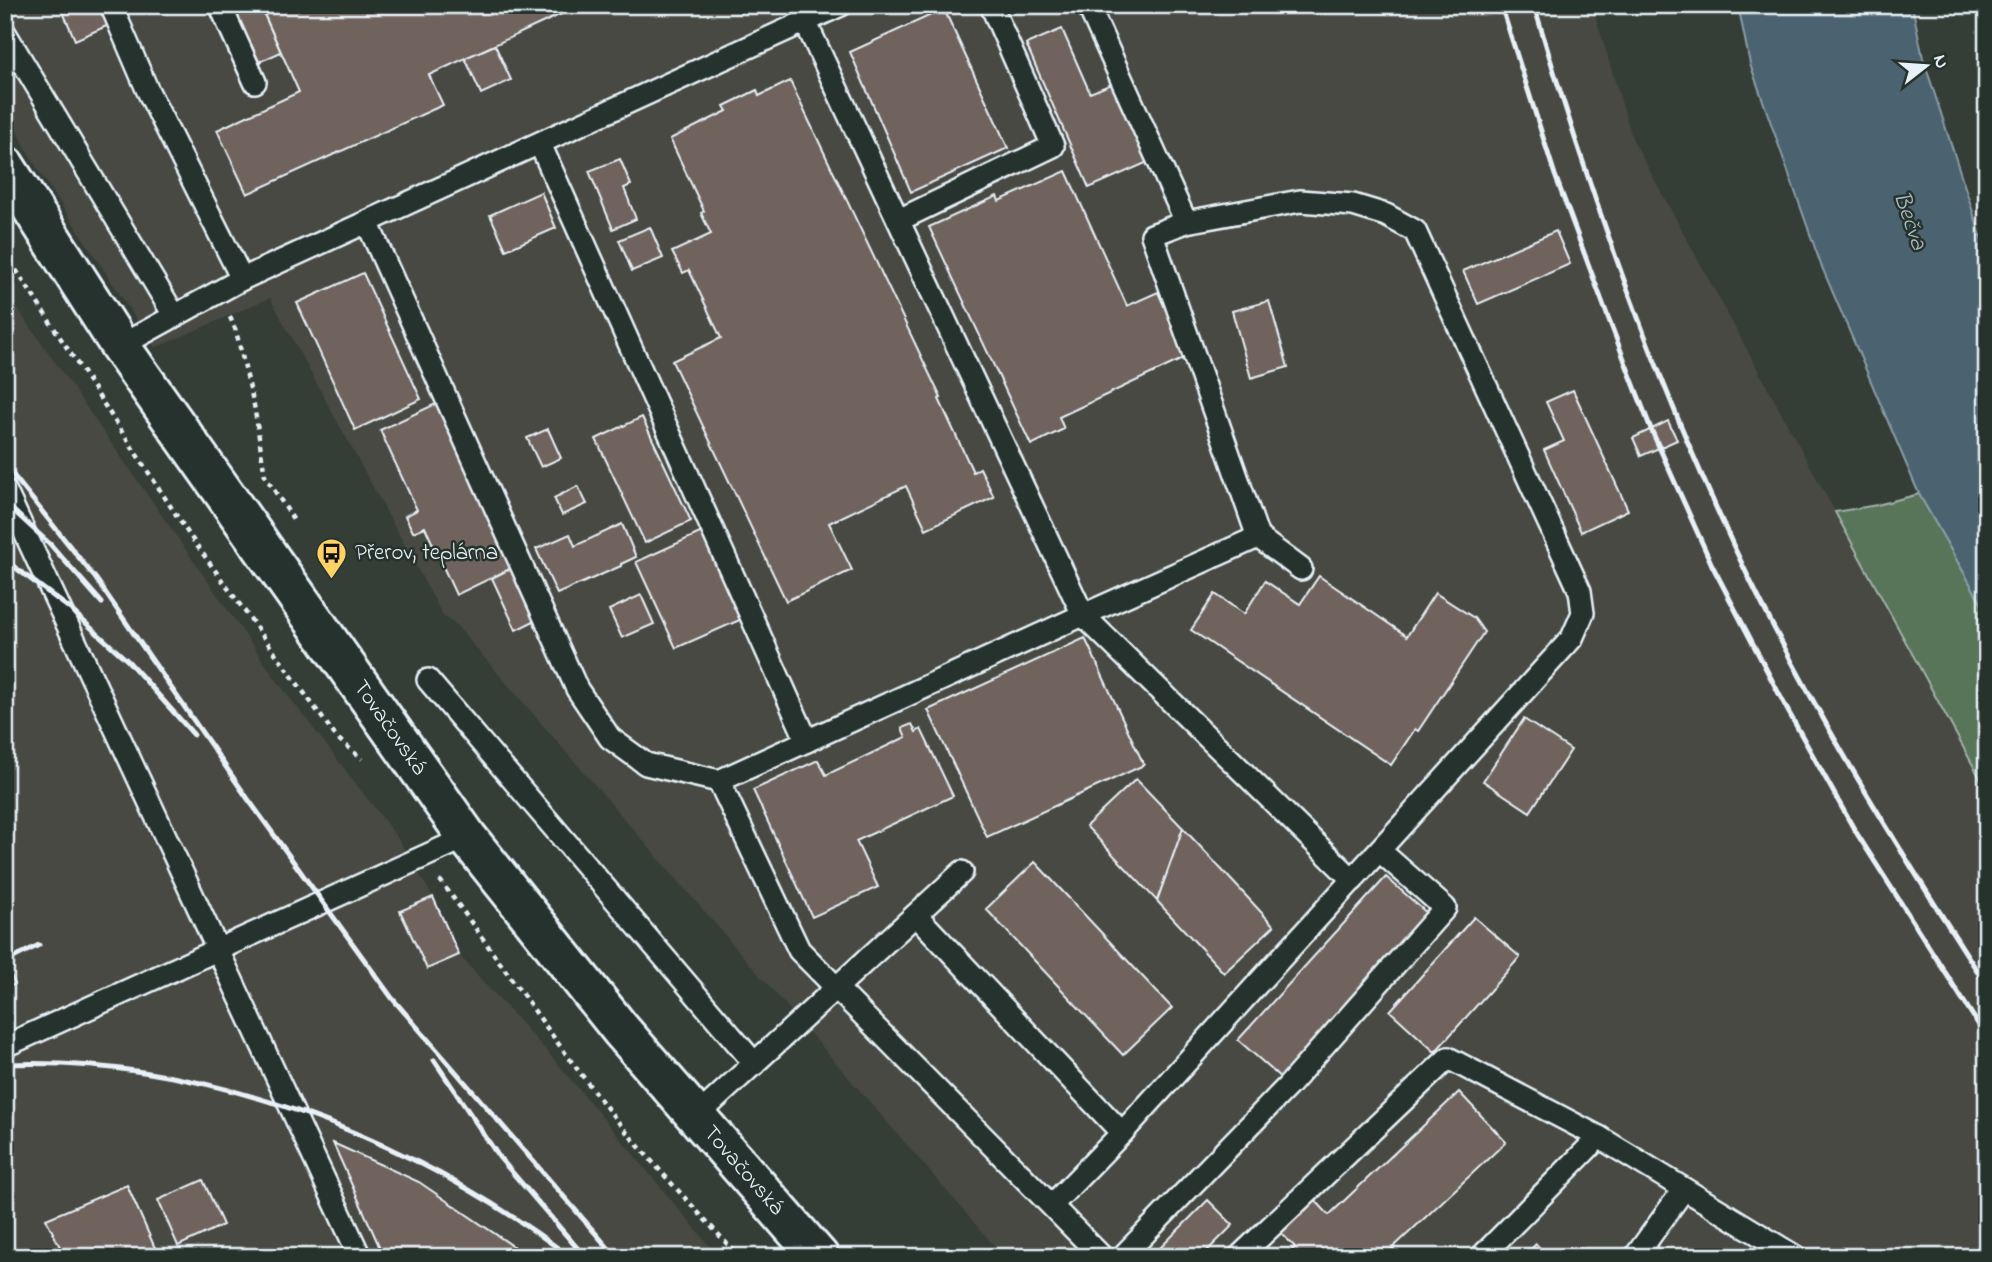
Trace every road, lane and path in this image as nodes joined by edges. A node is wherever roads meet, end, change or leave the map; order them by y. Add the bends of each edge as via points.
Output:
1 (111, 5) edge
2 (220, 5) edge
3 (841, 5) edge
4 (991, 5) edge
5 (1088, 5) edge
6 (805, 21) junction
7 (5, 33) edge
8 (255, 82) dead end
9 (540, 144) junction
10 (5, 166) edge
11 (898, 220) junction
12 (368, 222) junction
13 (1186, 222) junction
14 (5, 253) edge
15 (243, 279) junction
16 (218, 292) junction
17 (174, 315) junction
18 (120, 346) junction
19 (5, 490) edge
20 (302, 532) dead end
21 (1258, 537) junction
22 (1301, 569) dead end
23 (1083, 615) junction
24 (428, 680) dead end
25 (807, 741) junction
26 (364, 761) dead end
27 (719, 781) junction
28 (467, 836) junction
29 (1380, 851) junction
30 (424, 856) junction
31 (962, 872) dead end
32 (1353, 880) junction
33 (916, 915) junction
34 (218, 950) junction
35 (838, 987) junction
36 (5, 1046) edge
37 (755, 1064) junction
38 (696, 1117) junction
39 (1122, 1133) junction
40 (1599, 1137) junction
41 (1684, 1188) junction
42 (1052, 1205) junction
43 (360, 1257) edge
44 (739, 1257) edge
45 (819, 1257) edge
46 (1102, 1257) edge
47 (1122, 1257) edge
48 (1239, 1257) edge
49 (1481, 1257) edge
50 (1635, 1257) edge
51 (1796, 1257) edge

1 - 15 lane via 147,89
2 - 8 lane
3 - 6 lane
4 - 11 lane via 1053,146
5 - 13 lane
6 - 9 lane
6 - 11 lane
7 - 17 lane
9 - 12 lane
9 - 25 lane
10 - 18 main road, Tovačovská
11 - 23 lane
12 - 15 lane
12 - 27 lane via 577,689 610,737 646,764
13 - 21 lane via 1152,235
13 - 29 lane via 1300,201 1353,205 1386,215 1415,231 1580,590 1583,613 1573,638
14 - 26 path via 190,536 337,738
15 - 16 lane
16 - 17 lane
16 - 20 path via 236,331 265,476
17 - 18 lane
18 - 28 main road, Tovačovská
19 - 34 lane
21 - 22 lane
21 - 23 lane
23 - 25 lane
23 - 32 lane
24 - 37 lane
25 - 27 lane
27 - 35 lane via 799,950
28 - 30 lane
28 - 38 main road, Tovačovská
29 - 32 lane
29 - 47 lane via 1445,908 1287,1086
30 - 34 lane
30 - 44 path via 610,1112
31 - 33 lane
32 - 39 lane
33 - 35 lane
33 - 39 lane
34 - 36 lane
34 - 43 lane
35 - 37 lane
35 - 42 lane
37 - 38 lane
38 - 45 main road, Tovačovská
39 - 42 lane
40 - 41 lane
40 - 48 lane via 1448,1058
40 - 49 lane
41 - 50 lane
41 - 51 lane
42 - 46 lane

